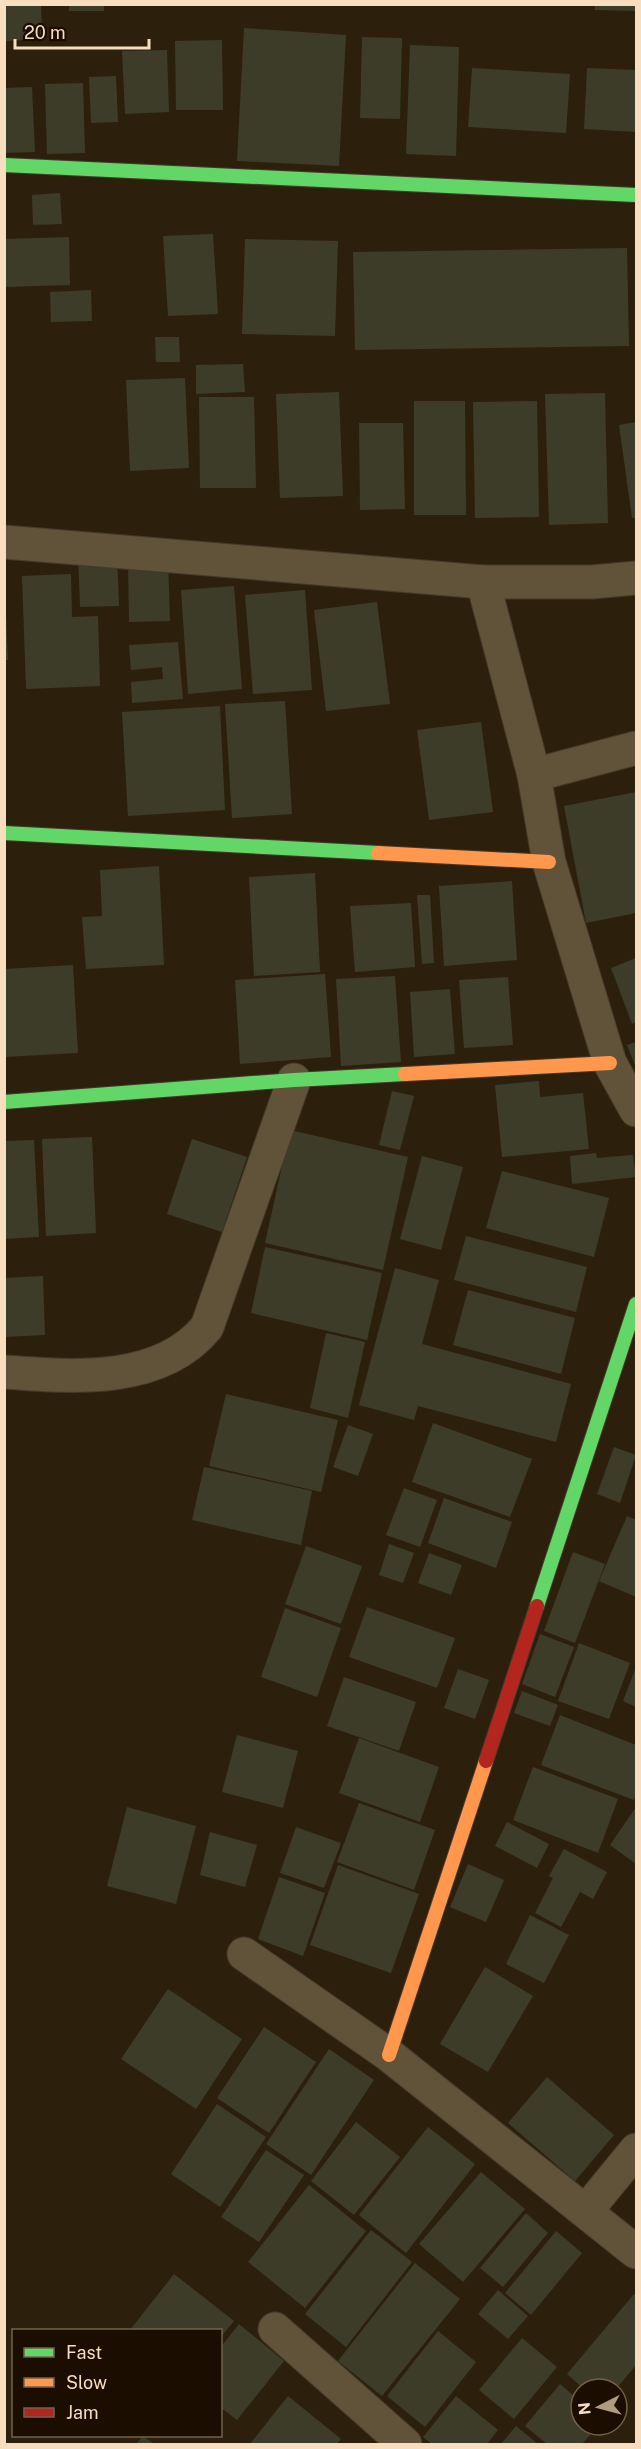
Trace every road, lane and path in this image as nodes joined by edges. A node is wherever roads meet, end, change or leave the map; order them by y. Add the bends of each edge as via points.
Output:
1 (4, 165) edge
2 (636, 195) edge
3 (4, 542) edge
4 (636, 578) edge
5 (483, 582) junction
6 (636, 748) edge
7 (534, 775) junction
8 (4, 833) edge
9 (549, 862) junction
10 (610, 1063) junction
11 (294, 1080) junction
12 (4, 1102) edge
13 (636, 1110) edge
14 (636, 1304) edge
15 (4, 1372) edge
16 (244, 1954) dead end
17 (389, 2055) junction
18 (636, 2150) edge
19 (586, 2211) junction
20 (636, 2252) edge
21 (275, 2329) dead end
22 (405, 2445) edge

1 - 2 street
3 - 5 street
4 - 5 street
5 - 7 street
6 - 7 street
7 - 9 street
8 - 9 street
9 - 10 street
10 - 11 street
10 - 13 street
11 - 12 street
11 - 15 street via 207,1327 195,1342 175,1355 108,1374 69,1377
14 - 17 street
16 - 17 street
17 - 19 street
18 - 19 street
19 - 20 street
21 - 22 street

